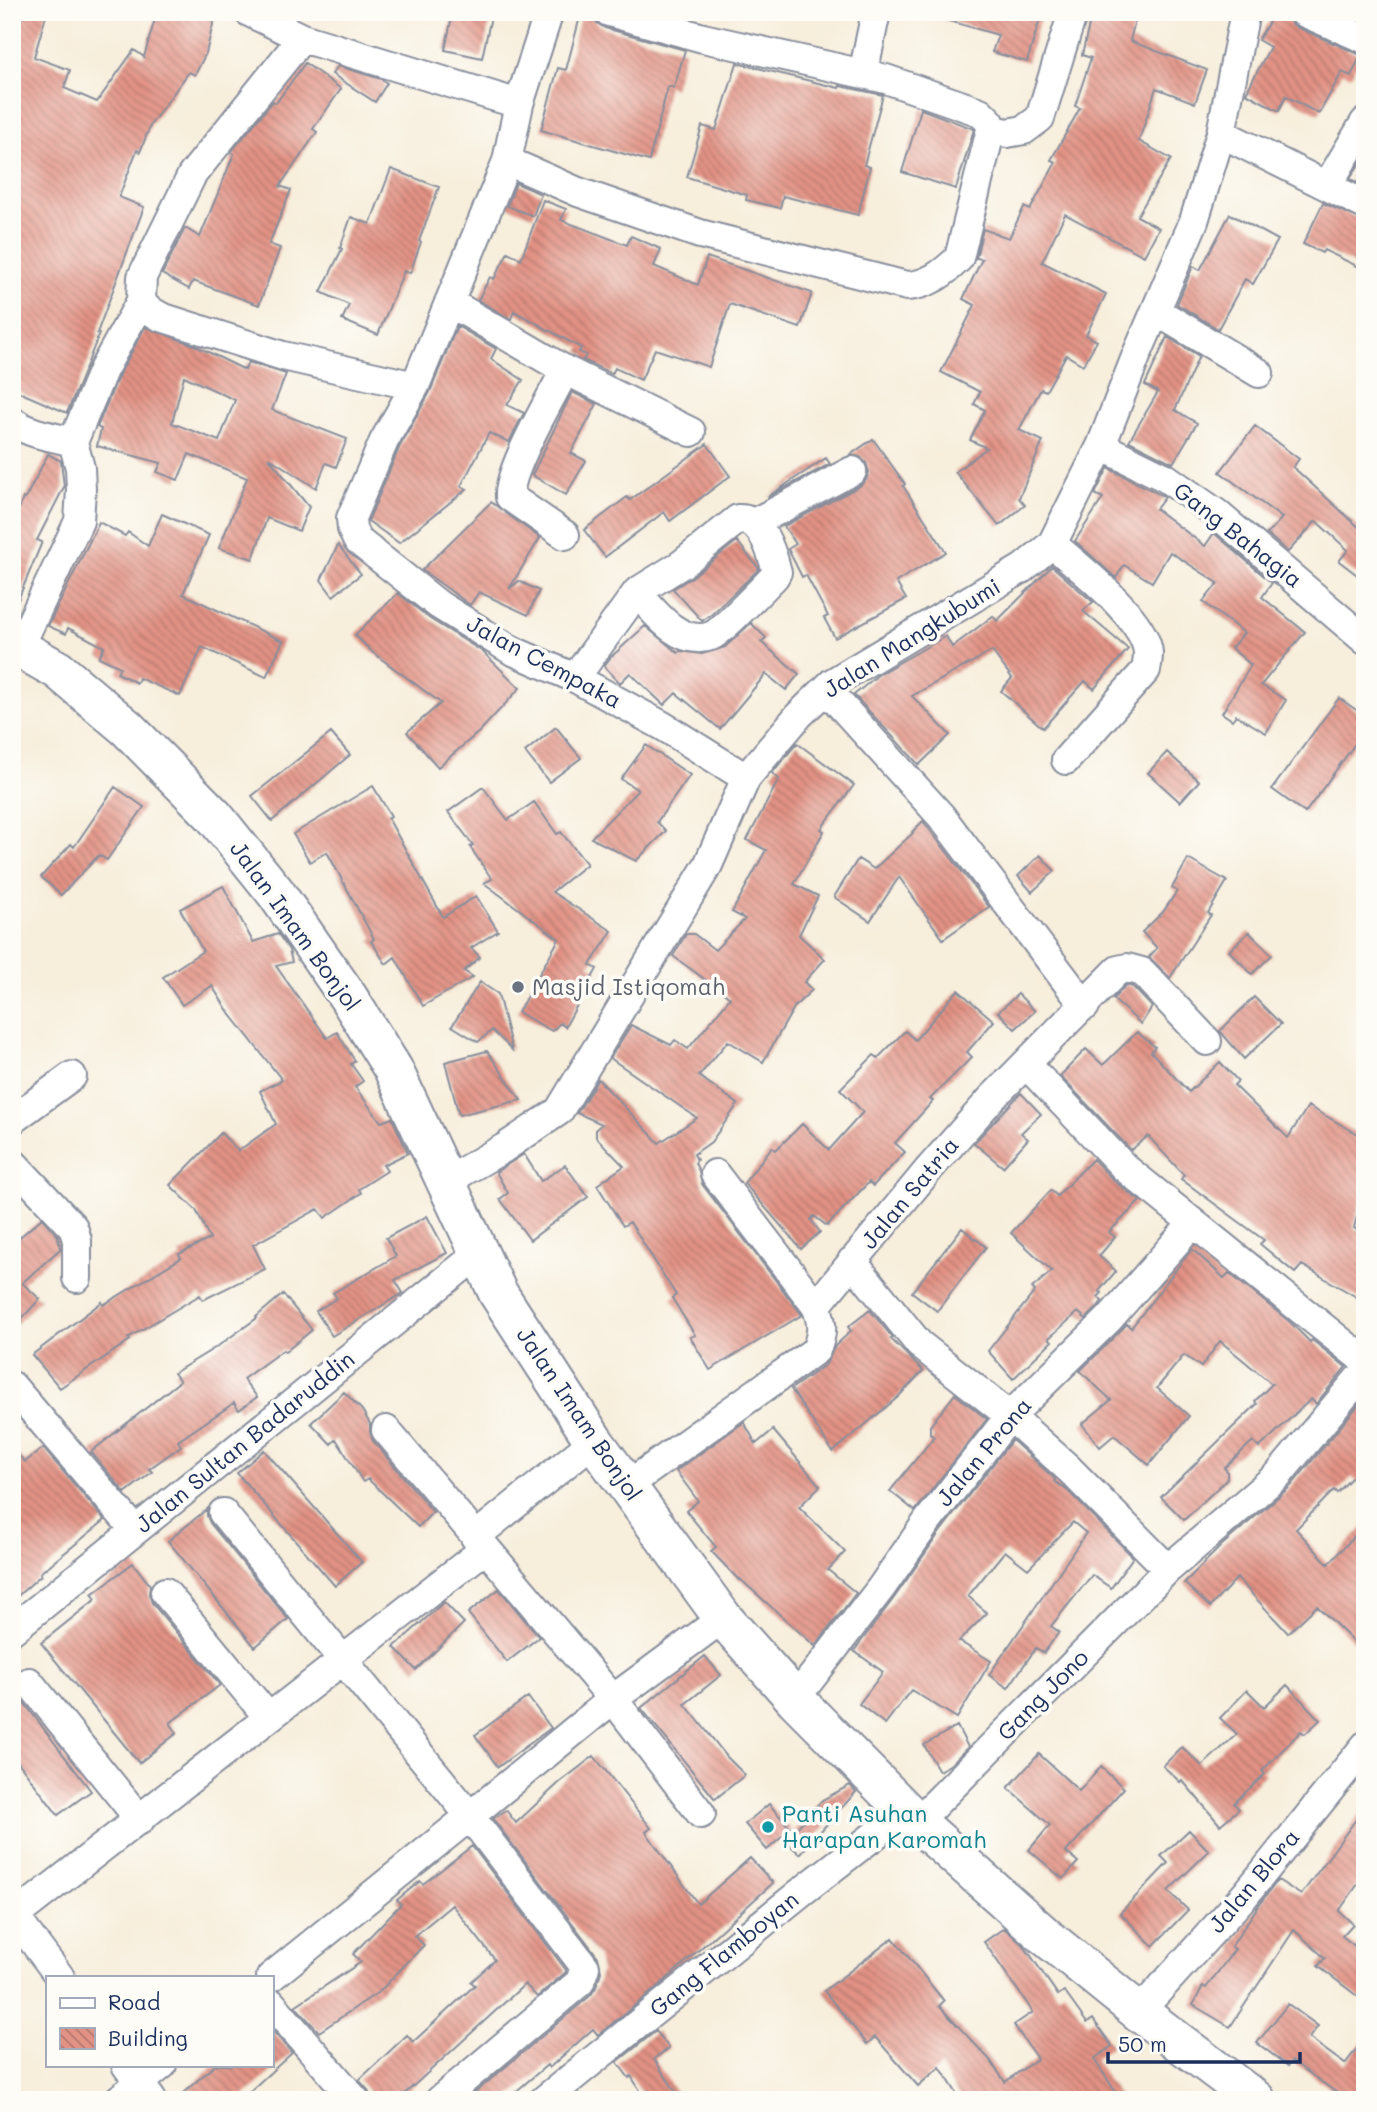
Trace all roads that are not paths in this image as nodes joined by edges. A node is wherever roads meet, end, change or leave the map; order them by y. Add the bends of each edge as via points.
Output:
1 (248, 12) edge
2 (549, 12) edge
3 (609, 12) edge
4 (876, 12) edge
5 (1073, 12) edge
6 (1245, 12) edge
7 (1303, 12) edge
8 (302, 38) junction
9 (1365, 39) edge
10 (863, 74) junction
11 (519, 104) junction
12 (1365, 122) edge
13 (991, 129) junction
14 (1221, 133) junction
15 (507, 161) junction
16 (1327, 186) junction
17 (1365, 205) edge
18 (141, 302) junction
19 (449, 302) junction
20 (1156, 311) junction
21 (565, 370) junction
22 (1258, 373) dead end
23 (415, 386) junction
24 (12, 421) edge
25 (691, 432) dead end
26 (73, 442) junction
27 (1101, 446) junction
28 (852, 471) dead end
29 (754, 523) junction
30 (565, 535) dead end
31 (1052, 544) junction
32 (636, 592) junction
33 (1365, 640) edge
34 (16, 646) edge
35 (575, 678) junction
36 (826, 689) junction
37 (1066, 760) dead end
38 (746, 778) junction
39 (1085, 1006) junction
40 (1207, 1041) dead end
41 (1027, 1064) junction
42 (72, 1076) dead end
43 (12, 1120) edge
44 (12, 1162) edge
45 (715, 1174) dead end
46 (445, 1182) junction
47 (1193, 1223) junction
48 (478, 1254) junction
49 (852, 1261) junction
50 (78, 1278) dead end
51 (816, 1306) junction
52 (1365, 1361) edge
53 (1365, 1371) edge
54 (12, 1386) edge
55 (1010, 1416) junction
56 (386, 1430) dead end
57 (594, 1441) junction
58 (628, 1485) junction
59 (223, 1513) dead end
60 (135, 1530) junction
61 (480, 1543) junction
62 (1168, 1569) junction
63 (165, 1592) dead end
64 (723, 1618) junction
65 (12, 1630) edge
66 (342, 1659) junction
67 (29, 1682) dead end
68 (613, 1699) junction
69 (795, 1699) junction
70 (268, 1717) junction
71 (1365, 1746) edge
72 (701, 1814) dead end
73 (470, 1816) junction
74 (912, 1816) junction
75 (141, 1820) junction
76 (13, 1916) edge
77 (59, 1976) edge
78 (272, 1976) edge
79 (273, 2005) edge
80 (1139, 2012) junction
81 (161, 2066) edge
82 (134, 2087) edge
83 (355, 2100) edge
84 (440, 2100) edge
85 (544, 2100) edge
86 (1256, 2100) edge

1 - 8 street
2 - 11 street, Jalan Cempaka
3 - 10 street
4 - 10 street
5 - 13 street via 1040,118 1024,130 1007,133
6 - 14 street, Jalan Mangkubumi
7 - 9 street
8 - 11 street
8 - 18 street via 192,175 142,277
10 - 13 street via 980,112
11 - 15 street, Jalan Cempaka
12 - 16 street
13 - 15 street via 959,258 944,273 907,286 700,234 578,192
14 - 16 street
14 - 20 street, Jalan Mangkubumi via 1195,221
15 - 19 street, Jalan Cempaka
16 - 17 street
18 - 23 street via 161,317 284,356
18 - 26 street via 103,370
19 - 21 street
19 - 23 street, Jalan Cempaka
20 - 22 street
20 - 27 street, Jalan Mangkubumi
21 - 25 street
21 - 30 street via 513,474 509,493
23 - 35 street, Jalan Cempaka via 384,441 351,518 357,540 439,605 511,650
24 - 26 street via 24,430
26 - 34 street via 82,490 79,521
27 - 31 street, Jalan Mangkubumi
27 - 33 street, Gang Bahagia via 1166,478 1216,513
28 - 29 street
29 - 32 street via 738,519 682,564
29 - 32 street via 769,548 776,575 713,636 682,635
31 - 36 street, Jalan Mangkubumi via 1023,568
31 - 37 street via 1109,593 1141,634 1148,652 1146,670
32 - 35 street
34 - 46 highway, Jalan Imam Bonjol via 58,670 127,728 214,816 276,893 393,1069
35 - 38 street, Jalan Cempaka
36 - 38 street, Jalan Mangkubumi
36 - 39 street via 942,816
38 - 46 street, Jalan Mangkubumi via 708,865 559,1111
39 - 40 street, Jalan Satria via 1118,970 1135,969
39 - 41 street, Jalan Satria
41 - 47 street via 1125,1168
41 - 49 street, Jalan Satria via 983,1108
42 - 43 street
44 - 50 street via 73,1227
45 - 51 street
46 - 48 highway, Jalan Imam Bonjol
47 - 52 street
47 - 55 street, Jalan Prona via 1110,1319
48 - 57 highway, Jalan Imam Bonjol via 498,1293
48 - 60 street, Jalan Sultan Badaruddin
49 - 51 street, Jalan Satria
49 - 55 street via 919,1344
51 - 58 street via 822,1320 817,1350
53 - 62 street, Gang Jono via 1278,1475
54 - 60 street
55 - 62 street
55 - 69 street, Jalan Prona
56 - 61 street
57 - 58 highway, Jalan Imam Bonjol
57 - 61 street
58 - 64 highway, Jalan Imam Bonjol
59 - 66 street
60 - 65 street, Jalan Sultan Badaruddin
61 - 66 street
61 - 68 street
62 - 74 street, Gang Jono
63 - 70 street
64 - 68 street
64 - 69 highway, Jalan Imam Bonjol
66 - 70 street
66 - 73 street
67 - 75 street
68 - 72 street
68 - 73 street
69 - 74 highway, Jalan Imam Bonjol
70 - 75 street
71 - 80 street, Jalan Blora via 1246,1894
73 - 78 street
73 - 84 street via 585,1967 580,1982
74 - 80 highway, Jalan Imam Bonjol via 1045,1936
74 - 85 street, Gang Flamboyan via 800,1893
75 - 76 street
76 - 77 street
79 - 83 street
80 - 86 highway, Jalan Imam Bonjol
81 - 82 street

